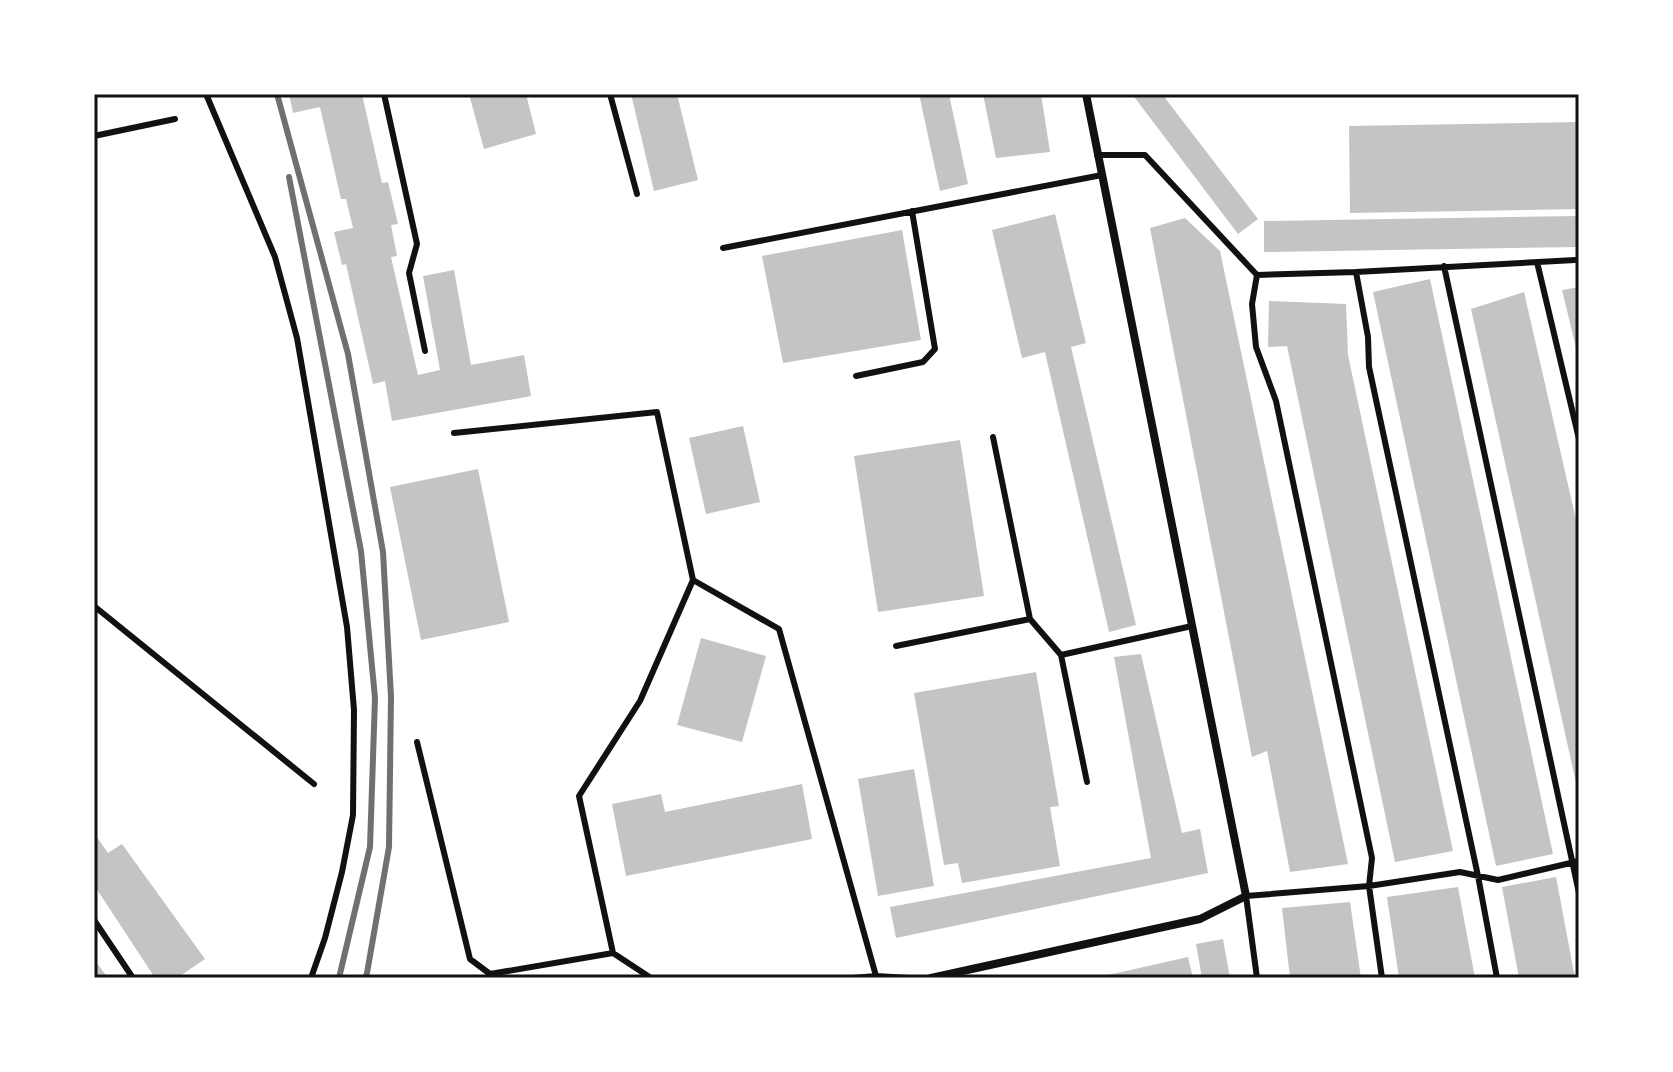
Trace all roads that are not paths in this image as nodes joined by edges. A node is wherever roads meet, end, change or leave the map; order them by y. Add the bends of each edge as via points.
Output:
1 (206, 94) edge
2 (384, 94) edge
3 (610, 94) edge
4 (1086, 94) edge
5 (175, 119) dead end
6 (94, 136) edge
7 (1097, 155) junction
8 (1102, 175) junction
9 (637, 194) dead end
10 (912, 211) junction
11 (723, 248) dead end
12 (1575, 260) dead end
13 (1537, 262) junction
14 (1444, 266) junction
15 (1356, 272) junction
16 (1257, 275) junction
17 (425, 351) dead end
18 (856, 376) dead end
19 (454, 433) dead end
20 (993, 437) dead end
21 (1579, 439) edge
22 (693, 580) junction
23 (94, 606) edge
24 (1030, 619) junction
25 (1192, 626) junction
26 (896, 646) dead end
27 (1061, 655) junction
28 (417, 742) dead end
29 (1087, 782) dead end
30 (314, 784) dead end
31 (1576, 862) edge
32 (1478, 876) junction
33 (1369, 886) junction
34 (1579, 893) edge
35 (1246, 896) junction
36 (94, 920) edge
37 (613, 953) junction
38 (876, 976) edge
39 (133, 978) edge
40 (311, 978) edge
41 (651, 978) edge
42 (853, 978) edge
43 (909, 978) edge
44 (931, 978) edge
45 (1257, 978) edge
46 (1382, 978) edge
47 (1497, 978) edge

1 - 40 lane via 275,257 294,325 347,627 354,710 353,815
2 - 17 lane via 417,244 409,273
3 - 9 lane
4 - 7 street
5 - 6 lane
7 - 8 street
7 - 16 lane via 1145,155
8 - 10 lane
8 - 25 street
10 - 11 lane
10 - 18 lane via 935,349 923,362
12 - 13 lane
13 - 14 lane
13 - 21 lane
14 - 15 lane
14 - 31 lane
15 - 16 lane
15 - 32 lane via 1369,367
16 - 33 lane via 1252,304 1256,347 1276,401 1366,828 1372,858
19 - 22 lane via 657,412
20 - 24 lane
22 - 37 lane via 640,701 579,796
22 - 38 lane via 779,629
23 - 30 lane
24 - 26 lane
24 - 27 lane
25 - 27 lane
25 - 35 street
27 - 29 lane
28 - 37 lane via 470,959 490,974
31 - 32 lane via 1498,880
31 - 34 lane
32 - 33 lane via 1460,872
32 - 47 lane
33 - 35 lane
33 - 46 lane
35 - 44 street via 1200,919
35 - 45 lane
36 - 39 lane
37 - 41 lane
38 - 42 lane
38 - 43 lane

